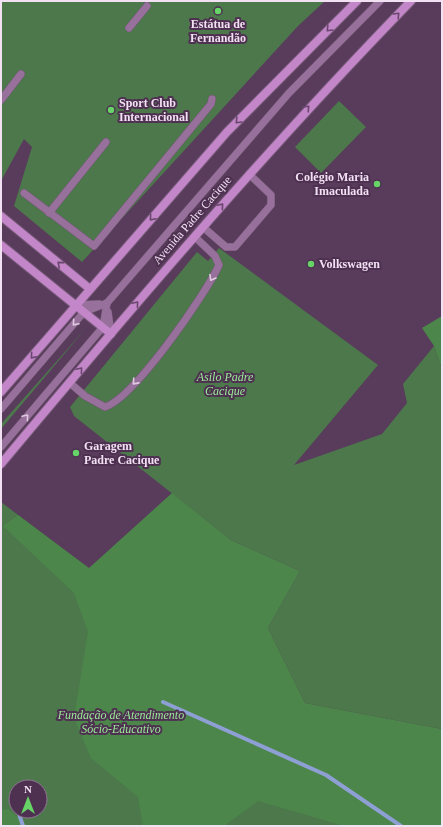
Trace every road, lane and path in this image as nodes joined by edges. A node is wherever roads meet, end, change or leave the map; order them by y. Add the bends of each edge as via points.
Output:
1 (357, 1) edge
2 (380, 1) edge
3 (411, 1) edge
4 (147, 6) dead end
5 (129, 28) dead end
6 (22, 74) dead end
7 (212, 99) dead end
8 (1, 100) edge
9 (106, 142) dead end
10 (249, 174) junction
11 (24, 193) dead end
12 (49, 213) junction
13 (1, 216) edge
14 (203, 227) junction
15 (195, 237) junction
16 (1, 245) edge
17 (90, 289) junction
18 (107, 303) junction
19 (76, 305) junction
20 (84, 312) junction
21 (103, 327) junction
22 (111, 334) junction
23 (70, 383) junction
24 (1, 392) edge
25 (1, 409) edge
26 (1, 447) edge
27 (1, 464) edge

1 -> 17 main road via 227,132
2 - 18 lane via 289,93
10 -> 3 main road, Avenida Padre Cacique via 306,109
4 - 5 lane
6 - 8 lane
7 - 12 lane via 211,104 94,246
9 - 12 lane
14 -> 10 main road, Avenida Padre Cacique
10 - 14 lane via 272,199 271,205 240,241 235,246 226,247
11 - 12 lane
17 -> 13 main road
14 - 15 main road, Avenida Padre Cacique
22 -> 15 main road, Avenida Padre Cacique
15 -> 23 lane via 215,256 219,264 200,298 167,345 133,385 105,407 85,396
16 - 19 main road
17 - 19 main road
18 - 19 lane
18 - 20 lane
18 - 21 lane
18 - 22 lane
19 - 20 main road
19 -> 24 main road
20 - 21 main road
20 -> 25 lane
21 - 22 main road
26 -> 21 lane
23 -> 22 main road, Avenida Padre Cacique
23 - 27 main road, Avenida Padre Cacique

